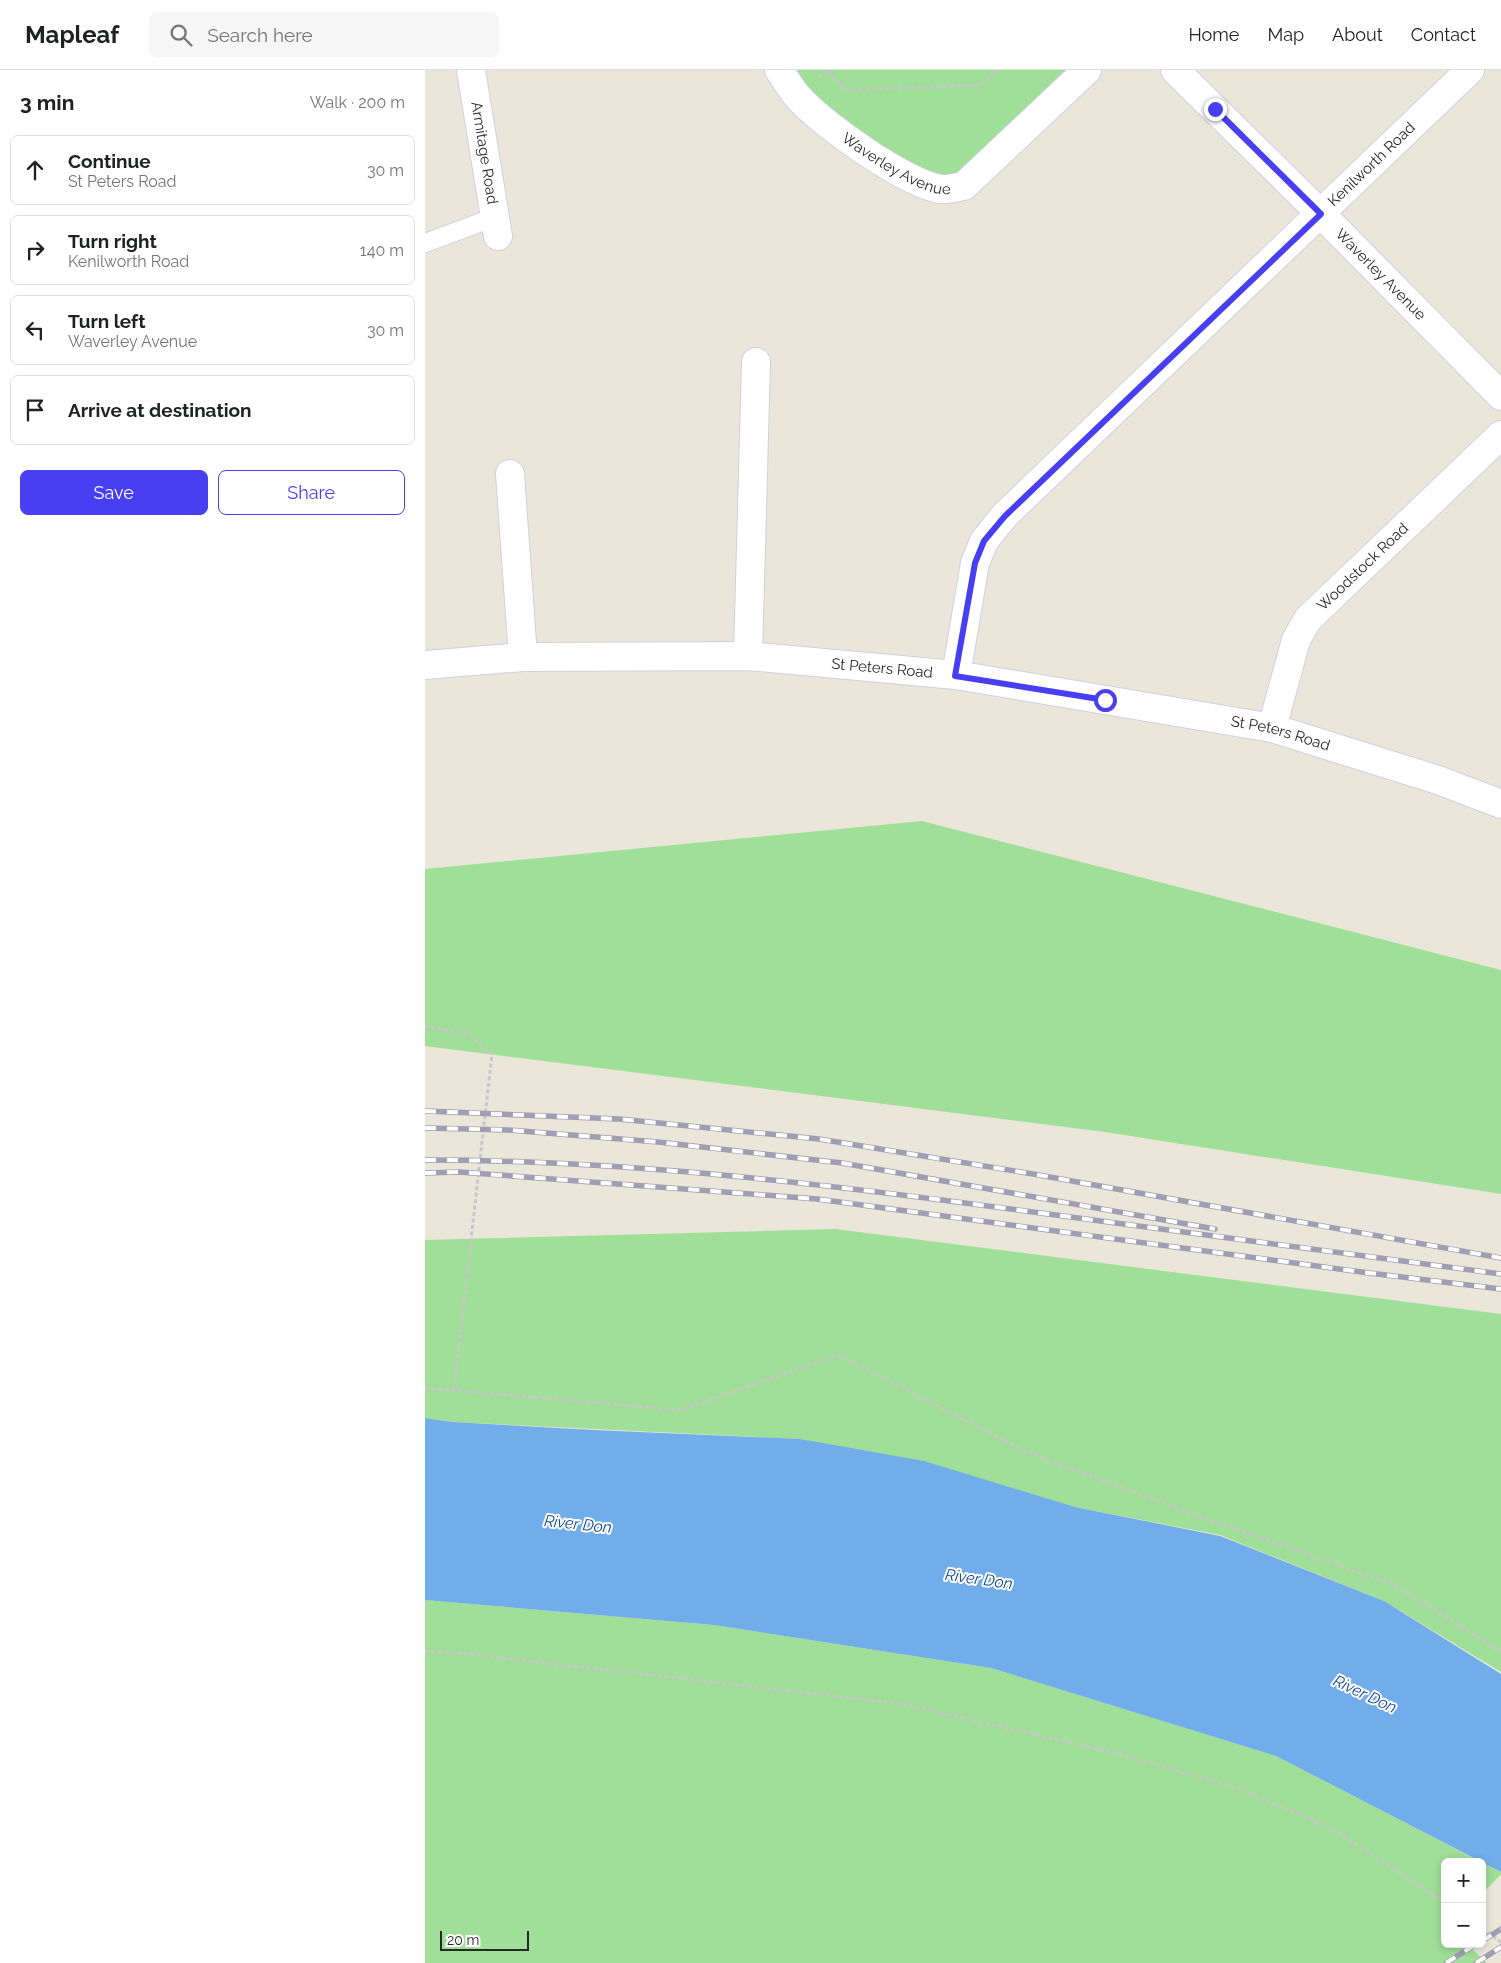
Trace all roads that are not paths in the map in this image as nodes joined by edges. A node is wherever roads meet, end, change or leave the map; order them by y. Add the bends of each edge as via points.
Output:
1 (471, 70) edge
2 (779, 70) edge
3 (1087, 70) edge
4 (1175, 70) edge
5 (1470, 70) edge
6 (1321, 214) junction
7 (496, 226) joint
8 (425, 243) edge
9 (756, 362) dead end
10 (1501, 396) edge
11 (1501, 435) edge
12 (510, 474) dead end
13 (748, 656) junction
14 (523, 657) junction
15 (425, 665) edge
16 (955, 676) junction
17 (1273, 728) junction
18 (1501, 804) edge

1 - 7 street, Armitage Road
2 - 3 street, Waverley Avenue via 797,96 867,152 919,184 943,189 964,186
4 - 6 street, Waverley Avenue
5 - 6 street, Kenilworth Road
6 - 10 street, Waverley Avenue
6 - 16 street, Kenilworth Road via 1005,516 984,541 975,563
7 - 8 lane
9 - 13 street
11 - 17 street, Woodstock Road via 1308,619 1295,640
12 - 14 street
13 - 14 street, St Peters Road
13 - 16 street, St Peters Road
14 - 15 street, St Peters Road
16 - 17 street, St Peters Road
17 - 18 street, St Peters Road via 1438,780

